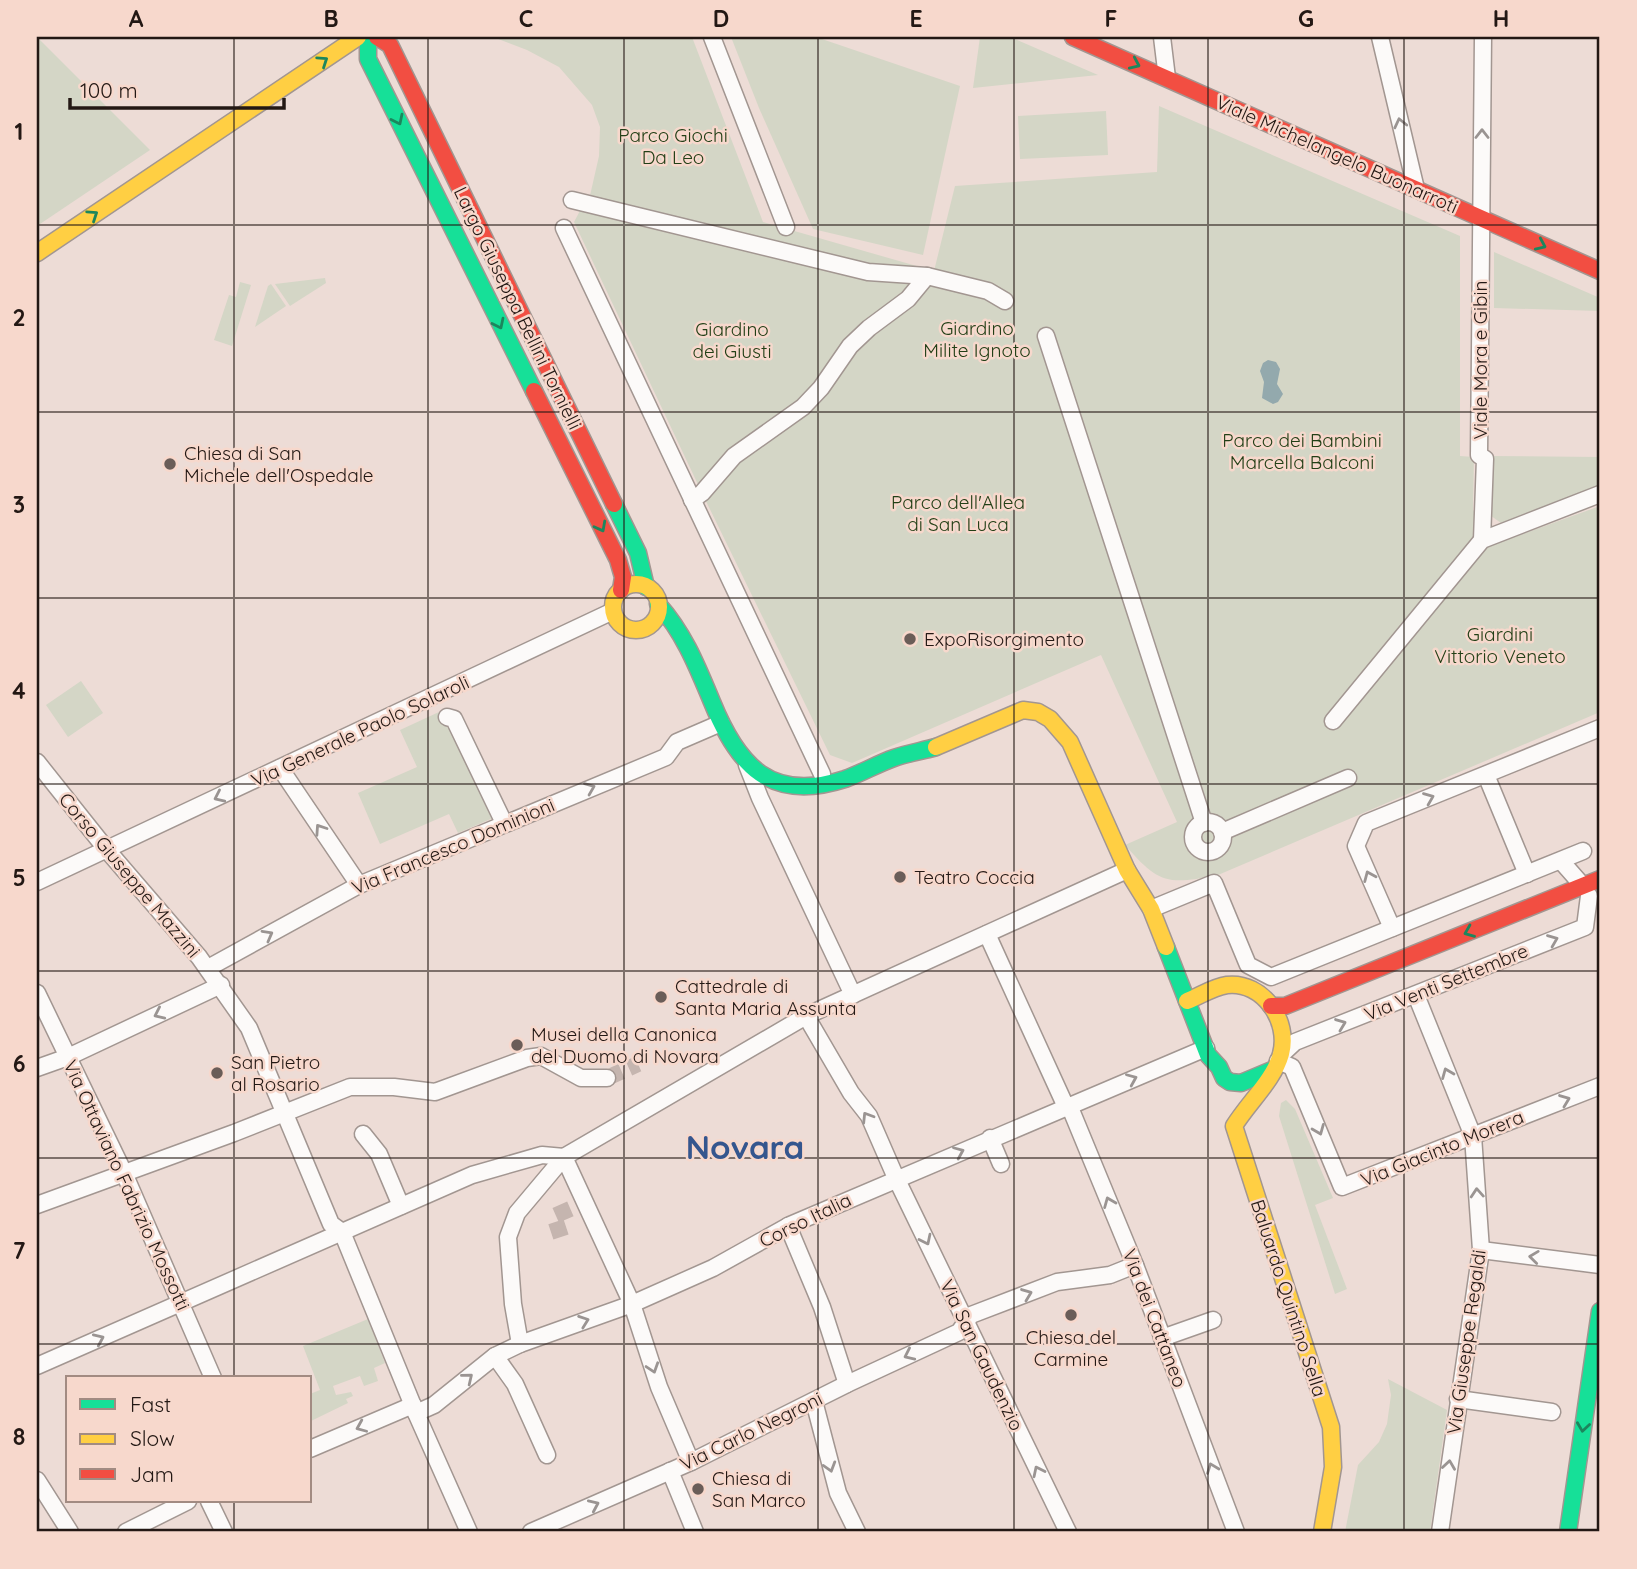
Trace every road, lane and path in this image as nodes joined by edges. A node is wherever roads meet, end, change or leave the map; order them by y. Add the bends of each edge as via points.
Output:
1 (358, 37) edge
2 (368, 37) edge
3 (377, 37) edge
4 (712, 37) edge
5 (1073, 37) edge
6 (1161, 37) edge
7 (1380, 37) edge
8 (1483, 37) edge
9 (1167, 78) junction
10 (407, 80) junction
11 (384, 92) junction
12 (1416, 189) junction
13 (572, 200) dead end
14 (1481, 219) junction
15 (786, 227) dead end
16 (564, 228) dead end
17 (37, 253) edge
18 (1600, 271) edge
19 (927, 276) junction
20 (1005, 301) dead end
21 (1046, 336) dead end
22 (1600, 494) edge
23 (693, 506) junction
24 (1482, 540) junction
25 (646, 587) junction
26 (621, 590) junction
27 (658, 604) junction
28 (614, 611) junction
29 (651, 624) junction
30 (683, 639) junction
31 (453, 716) dead end
32 (1333, 721) dead end
33 (721, 723) junction
34 (1600, 728) edge
35 (37, 762) edge
36 (747, 764) junction
37 (280, 768) junction
38 (822, 774) dead end
39 (1486, 775) junction
40 (1348, 778) dead end
41 (1204, 823) junction
42 (504, 824) junction
43 (1222, 832) junction
44 (107, 849) junction
45 (1583, 852) dead end
46 (1560, 861) junction
47 (1127, 870) junction
48 (1527, 874) junction
49 (1600, 879) edge
50 (37, 882) edge
51 (359, 885) junction
52 (1591, 891) edge
53 (1151, 909) junction
54 (1392, 928) junction
55 (987, 934) junction
56 (208, 968) junction
57 (222, 987) junction
58 (37, 993) edge
59 (853, 995) junction
60 (1416, 995) junction
61 (1187, 1001) junction
62 (1271, 1006) junction
63 (806, 1016) junction
64 (1283, 1032) junction
65 (1206, 1048) junction
66 (68, 1057) junction
67 (1275, 1065) junction
68 (37, 1068) edge
69 (607, 1078) tunnel mouth
70 (1600, 1086) edge
71 (1068, 1106) junction
72 (284, 1112) junction
73 (363, 1134) dead end
74 (1473, 1136) junction
75 (990, 1138) junction
76 (564, 1157) junction
77 (1000, 1164) dead end
78 (126, 1172) junction
79 (896, 1178) junction
80 (37, 1205) edge
81 (401, 1206) junction
82 (789, 1225) junction
83 (342, 1232) junction
84 (1481, 1250) junction
85 (1135, 1265) junction
86 (1600, 1265) edge
87 (182, 1303) junction
88 (632, 1304) junction
89 (1600, 1311) edge
90 (1213, 1320) dead end
91 (966, 1322) junction
92 (1163, 1338) junction
93 (520, 1344) junction
94 (495, 1356) junction
95 (37, 1366) edge
96 (213, 1376) edge
97 (847, 1384) junction
98 (1458, 1399) junction
99 (814, 1401) junction
100 (415, 1409) junction
101 (1552, 1412) dead end
102 (312, 1448) edge
103 (547, 1455) dead end
104 (691, 1462) junction
105 (670, 1471) junction
106 (37, 1480) edge
107 (186, 1502) edge
108 (209, 1502) edge
109 (135, 1530) edge
110 (70, 1532) edge
111 (224, 1532) edge
112 (469, 1532) edge
113 (531, 1532) edge
114 (695, 1532) edge
115 (857, 1532) edge
116 (1068, 1532) edge
117 (1236, 1532) edge
118 (1322, 1532) edge
119 (1440, 1532) edge
120 (1568, 1532) edge

17 -> 1 street
2 - 11 street, Largo Giuseppa Bellini Tornielli via 367,58
3 - 10 street, Largo Giuseppa Bellini Tornielli via 390,45
4 - 15 street
5 -> 9 street, Viale Michelangelo Buonarroti
6 - 9 street
12 -> 7 street
14 -> 8 street, Viale Mora e Gibin
9 - 12 street, Viale Michelangelo Buonarroti
10 - 11 street via 390,82
10 - 25 street, Largo Giuseppa Bellini Tornielli via 638,554
11 -> 26 street, Largo Giuseppa Bellini Tornielli via 618,560
12 - 14 street, Viale Michelangelo Buonarroti
13 - 19 street via 868,272
14 -> 18 street, Viale Michelangelo Buonarroti
14 - 24 street, Viale Mora e Gibin
16 - 23 street
19 - 20 street
19 - 23 street via 908,299 850,346 803,407 734,456
21 - 41 street
22 - 24 street
23 - 38 street
24 - 32 street
25 - 26 street via 633,585
25 - 27 street
26 - 28 street
27 - 29 street
27 - 30 street
28 - 29 street via 629,629
28 - 37 street, Via Generale Paolo Solaroli
29 - 30 street
30 - 33 street
31 - 42 street
33 - 36 street
42 -> 33 street, Via Francesco Dominioni via 666,757 677,742
34 - 39 street
35 - 44 street, Corso Giuseppe Mazzini
36 - 47 street via 764,780 809,786 929,750 1023,710 1034,710 1058,724 1070,742
36 - 59 street
37 -> 44 street, Via Generale Paolo Solaroli
51 -> 37 street
39 - 48 street
54 -> 39 street via 1356,846 1366,823
40 - 43 street
41 - 43 street via 1213,823
41 - 43 street via 1194,833 1195,844 1202,850 1220,846
42 - 51 street, Via Francesco Dominioni
44 - 50 street, Via Generale Paolo Solaroli
44 - 56 street, Corso Giuseppe Mazzini
45 - 46 street
46 - 48 street
46 - 52 street
47 - 53 street
47 - 55 street
48 - 54 street
49 - 52 street, Via Venti Settembre
56 -> 51 street, Via Francesco Dominioni
60 -> 52 street, Via Venti Settembre via 1585,927
52 -> 62 street, Via Venti Settembre via 1284,1006
52 - 64 street, Via Venti Settembre via 1294,1018
53 - 54 street via 1214,883 1248,965 1267,975
53 - 61 street
55 - 59 street
55 - 71 street, Via dei Cattaneo
56 - 57 street, Corso Giuseppe Mazzini
57 -> 66 street
57 - 72 street, Corso Giuseppe Mazzini via 249,1028
58 - 66 street, Via Ottaviano Fabrizio Mossotti
59 - 63 street
67 -> 60 street, Via Venti Settembre via 1295,1042
74 -> 60 street, Via Giuseppe Regaldi
61 - 62 street via 1238,985 1264,997
61 - 65 street
62 - 64 street
63 - 76 street
79 -> 63 street, Via San Gaudenzio via 869,1116
64 - 67 street
65 - 67 street via 1230,1082 1241,1083
71 -> 65 street, Corso Italia
66 - 68 street
66 - 78 street, Via Ottaviano Fabrizio Mossotti
67 -> 74 street, Via Giacinto Morera via 1292,1067 1342,1187
67 - 118 street, Baluardo Quintino Sella via 1234,1126 1333,1436 1335,1463
69 - 72 street via 581,1078 541,1056 435,1092 350,1087
74 -> 70 street, Via Giacinto Morera
71 - 75 street, Corso Italia
85 -> 71 street, Via dei Cattaneo
72 - 78 street
72 - 83 street, Corso Giuseppe Mazzini via 331,1224
73 - 81 street via 379,1154
84 -> 74 street, Via Giuseppe Regaldi
75 - 77 street
79 -> 75 street, Corso Italia
76 - 81 street via 542,1154 472,1175
76 - 88 street
76 - 93 street via 517,1213 508,1237
78 - 80 street
78 - 87 street, Via Ottaviano Fabrizio Mossotti
79 - 82 street, Corso Italia
79 -> 91 street, Via San Gaudenzio
81 - 83 street
82 - 88 street, Corso Italia via 713,1268
82 - 97 street
83 - 87 street
83 - 100 street
86 -> 84 street
84 - 98 street, Via Giuseppe Regaldi
91 -> 85 street, Via Carlo Negroni via 971,1315 1057,1282 1110,1275
85 - 92 street, Via dei Cattaneo
95 -> 87 street
87 - 96 street, Via Ottaviano Fabrizio Mossotti
93 -> 88 street, Corso Italia
88 -> 104 street via 659,1387
89 -> 120 street
90 - 92 street
91 -> 97 street, Via Carlo Negroni via 959,1332
116 -> 91 street, Via San Gaudenzio
117 -> 92 street, Via dei Cattaneo
93 - 94 street, Corso Italia
100 -> 94 street, Corso Italia via 434,1405
94 - 103 street via 515,1384
97 - 99 street, Via Carlo Negroni
98 - 101 street
119 -> 98 street, Via Giuseppe Regaldi
99 - 104 street, Via Carlo Negroni
99 -> 115 street via 838,1493
100 -> 102 street, Corso Italia
100 - 112 street
104 - 105 street, Via Carlo Negroni
113 -> 105 street, Via Carlo Negroni
105 - 114 street
106 - 110 street
107 - 109 street
108 - 111 street

